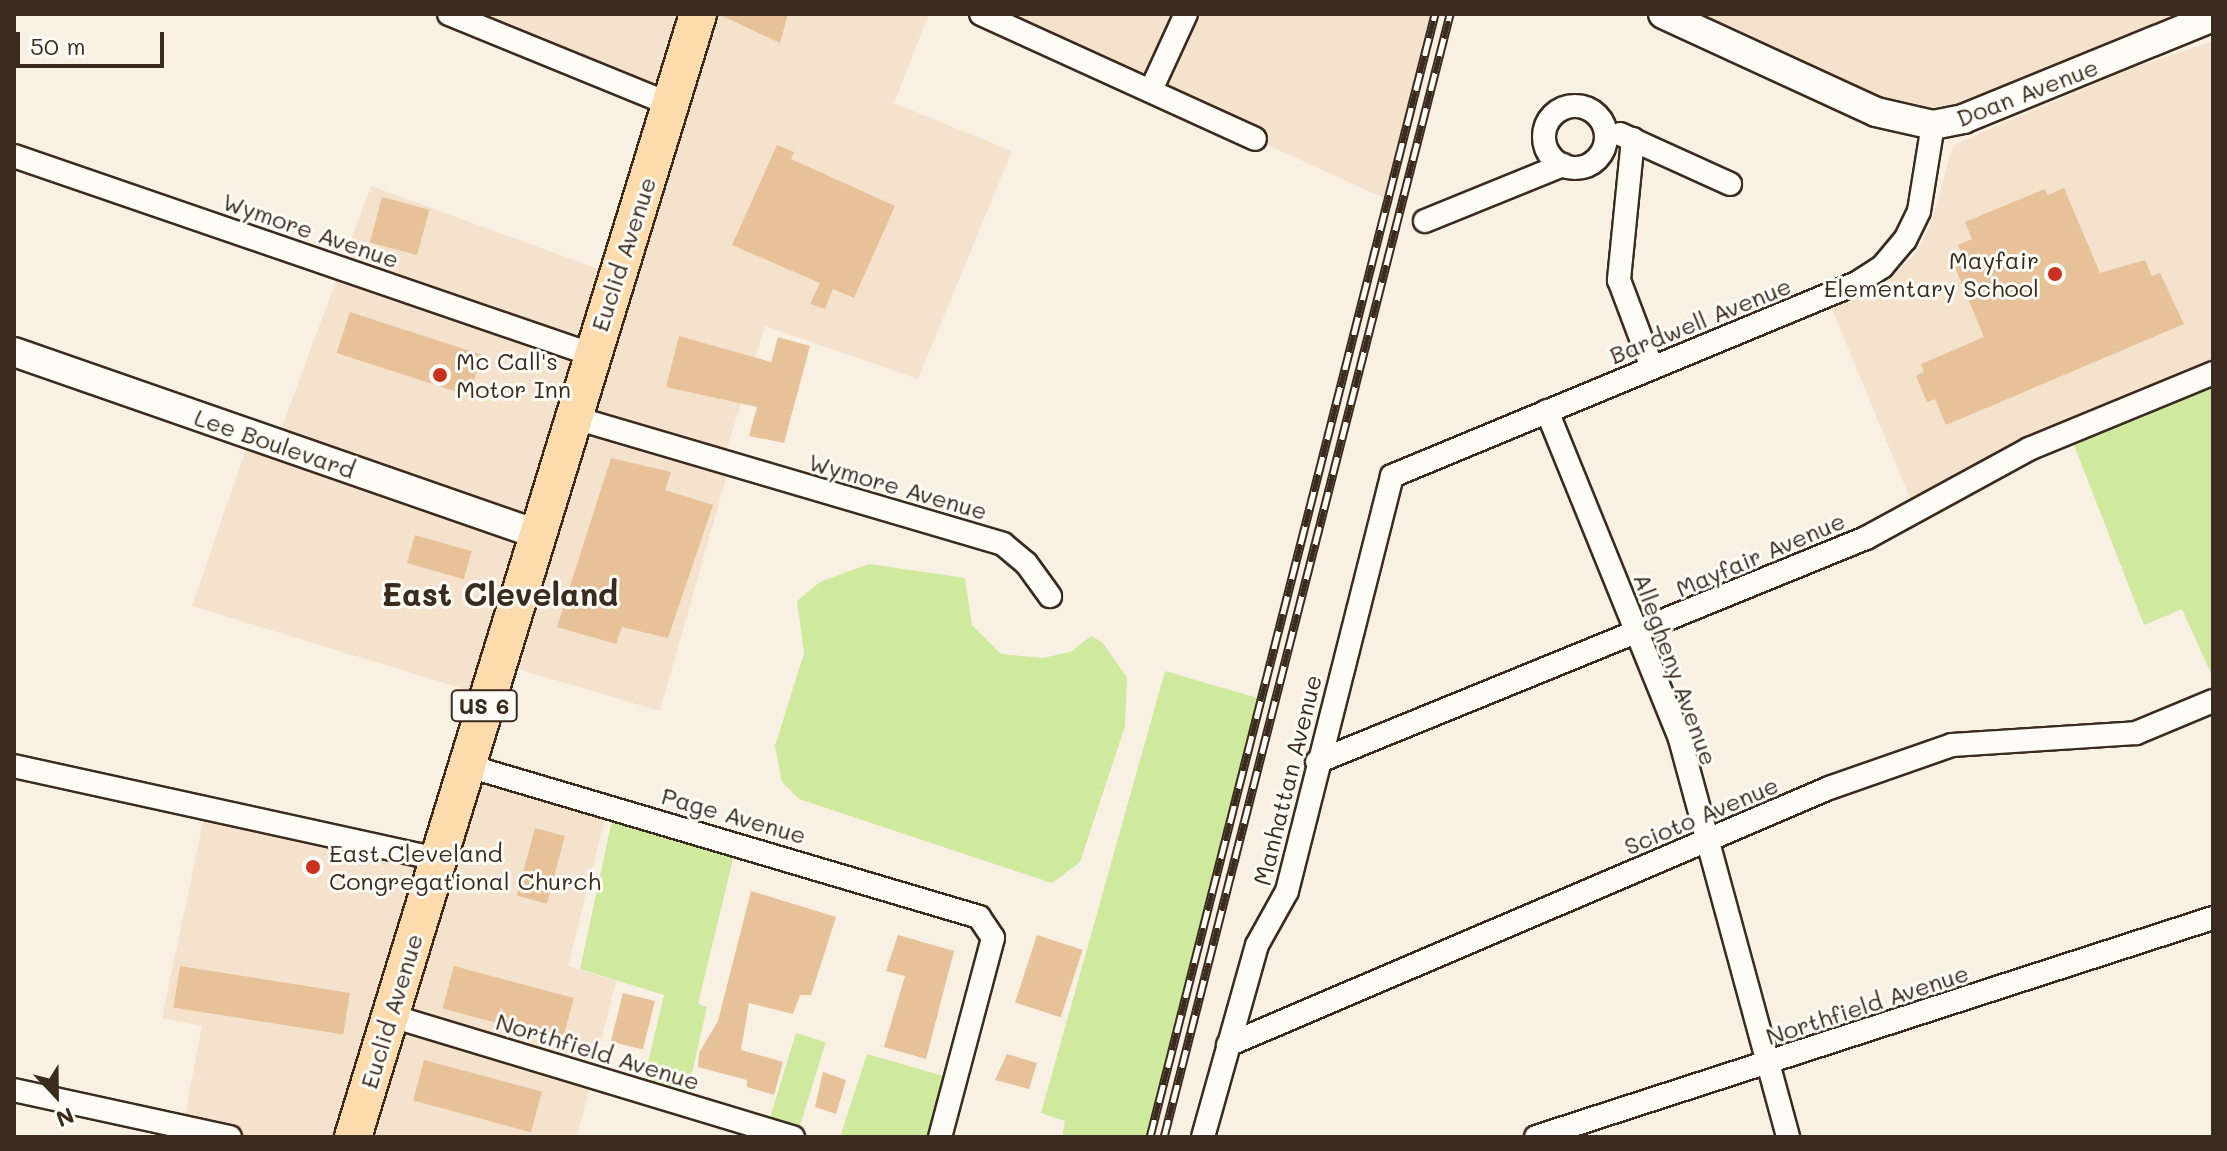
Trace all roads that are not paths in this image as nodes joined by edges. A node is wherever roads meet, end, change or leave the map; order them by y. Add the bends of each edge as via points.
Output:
1 (449, 14) edge
2 (698, 14) edge
3 (981, 14) edge
4 (1186, 14) edge
5 (1663, 14) edge
6 (2213, 17) edge
7 (1151, 90) junction
8 (672, 105) junction
9 (1933, 125) junction
10 (1604, 126) junction
11 (1255, 139) dead end
12 (1633, 139) junction
13 (14, 156) edge
14 (1563, 165) junction
15 (1730, 184) dead end
16 (1425, 221) dead end
17 (14, 352) edge
18 (590, 354) junction
19 (1652, 368) junction
20 (2213, 373) edge
21 (1547, 411) junction
22 (572, 417) junction
23 (1392, 476) joint
24 (537, 534) junction
25 (1050, 596) dead end
26 (1638, 634) junction
27 (2213, 701) edge
28 (1317, 762) junction
29 (465, 765) junction
30 (14, 766) edge
31 (1706, 842) junction
32 (437, 859) junction
33 (2213, 918) edge
34 (388, 1015) junction
35 (1228, 1045) junction
36 (1769, 1064) junction
37 (14, 1090) edge
38 (230, 1137) edge
39 (353, 1137) edge
40 (793, 1137) edge
41 (940, 1137) edge
42 (1203, 1137) edge
43 (1536, 1137) edge
44 (1788, 1137) edge

1 - 8 street
2 - 8 main road, Euclid Avenue / US 6
3 - 7 street
4 - 7 street
5 - 9 street, Doan Avenue via 1876,112
6 - 9 street, Doan Avenue via 1963,119
7 - 11 street
8 - 18 main road, Euclid Avenue / US 6
9 - 19 street, Bardwell Avenue via 1919,211 1905,240 1882,267 1857,283
10 - 12 street
10 - 14 street via 1600,157 1582,167
10 - 14 street via 1581,107 1553,116 1545,144
12 - 15 street
12 - 19 street via 1619,280
13 - 18 street, Wymore Avenue
14 - 16 street
17 - 24 street, Lee Boulevard
18 - 22 main road, Euclid Avenue / US 6
19 - 21 street, Bardwell Avenue
20 - 26 street, Mayfair Avenue via 2029,449 1866,538
21 - 23 street, Bardwell Avenue
21 - 26 street, Allegheny Avenue
22 - 24 main road, Euclid Avenue / US 6
22 - 25 street, Wymore Avenue via 1003,544 1026,563
23 - 28 street, Manhattan Avenue
24 - 29 main road, Euclid Avenue / US 6
26 - 28 street, Mayfair Avenue
26 - 31 street, Allegheny Avenue via 1680,739
27 - 31 street, Scioto Avenue via 2136,733 1952,745 1829,788
28 - 35 street, Manhattan Avenue via 1287,891 1257,945
29 - 32 main road, Euclid Avenue / US 6
29 - 41 street, Page Avenue via 963,909 985,923 993,938
30 - 32 street
31 - 35 street, Scioto Avenue
31 - 36 street, Allegheny Avenue
32 - 34 main road, Euclid Avenue / US 6
33 - 36 street, Northfield Avenue
34 - 39 main road, Euclid Avenue / US 6
34 - 40 street, Northfield Avenue
35 - 42 street, Manhattan Avenue
36 - 43 street, Northfield Avenue
36 - 44 street, Allegheny Avenue
37 - 38 street

